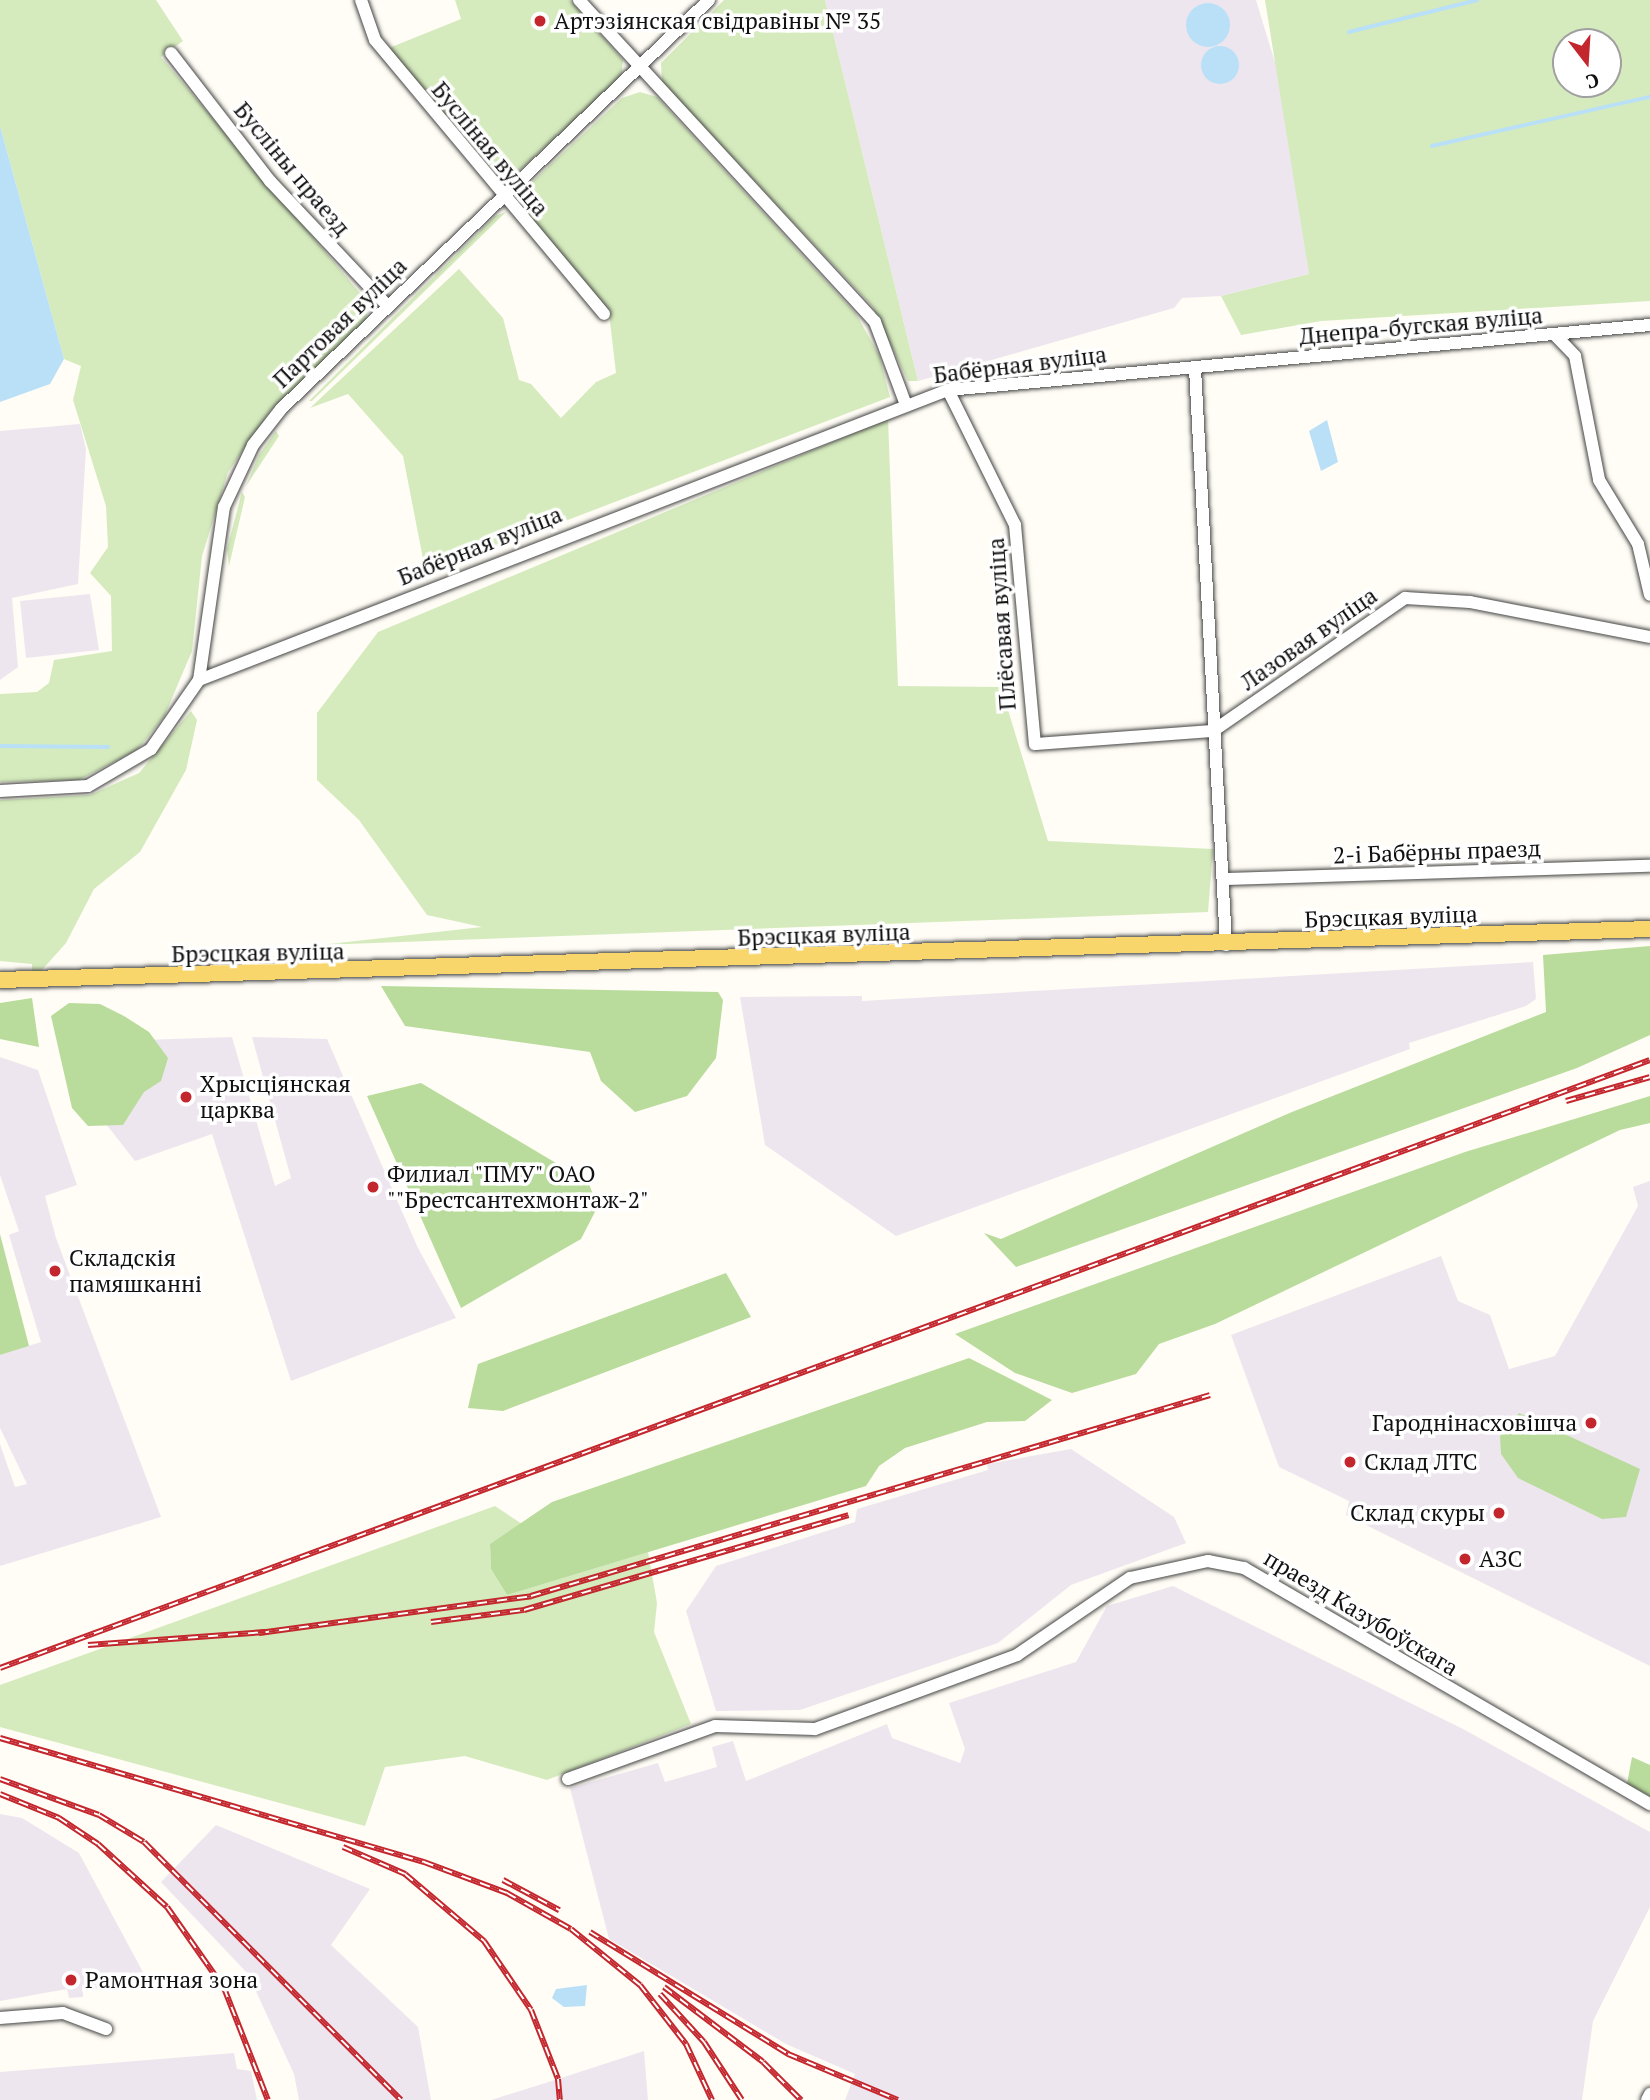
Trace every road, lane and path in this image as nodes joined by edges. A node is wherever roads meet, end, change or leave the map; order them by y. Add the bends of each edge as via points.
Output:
1 (361, 0) edge
2 (579, 0) edge
3 (709, 0) edge
4 (171, 53) dead end
5 (638, 70) junction
6 (506, 197) junction
7 (388, 306) junction
8 (604, 314) dead end
9 (1650, 325) edge
10 (1555, 335) junction
11 (1195, 368) junction
12 (948, 390) junction
13 (906, 405) junction
14 (1650, 595) edge
15 (1650, 637) edge
16 (199, 680) junction
17 (1213, 731) junction
18 (0, 791) edge
19 (1650, 866) edge
20 (1225, 879) junction
21 (1650, 929) edge
22 (1226, 945) junction
23 (0, 980) edge
24 (568, 1779) dead end
25 (1650, 1804) edge
26 (0, 2018) edge
27 (106, 2029) dead end
28 (1650, 2094) edge
29 (1647, 2100) edge

1 - 6 street, Бусліная вуліца via 375,40
2 - 5 street
3 - 5 street, Партовая вуліца
4 - 7 street, Бусліны праезд via 270,181
5 - 6 street, Партовая вуліца
5 - 13 street via 875,322
6 - 7 street, Партовая вуліца
6 - 8 street, Бусліная вуліца
7 - 16 street, Партовая вуліца via 281,409 235,477 224,507
9 - 10 street, Днепра-бугская вуліца
10 - 11 street, Днепра-бугская вуліца
10 - 14 street via 1575,356 1598,480 1638,544
11 - 12 street, Бабёрная вуліца
11 - 17 street
12 - 13 street, Бабёрная вуліца
12 - 17 street, Плёсавая вуліца via 1015,524 1035,744
13 - 16 street, Бабёрная вуліца
15 - 17 street, Лазовая вуліца via 1470,602 1405,598
16 - 18 street via 181,713 122,771 64,790
17 - 20 street
19 - 20 street, 2-і Бабёрны праезд
20 - 22 street
21 - 22 main road, Брэсцкая вуліца
22 - 23 main road, Брэсцкая вуліца
24 - 25 street, праезд Казубоўскага via 715,1726 815,1729 1017,1655 1130,1578 1208,1562 1244,1568
26 - 27 street via 63,2013
28 - 29 street

